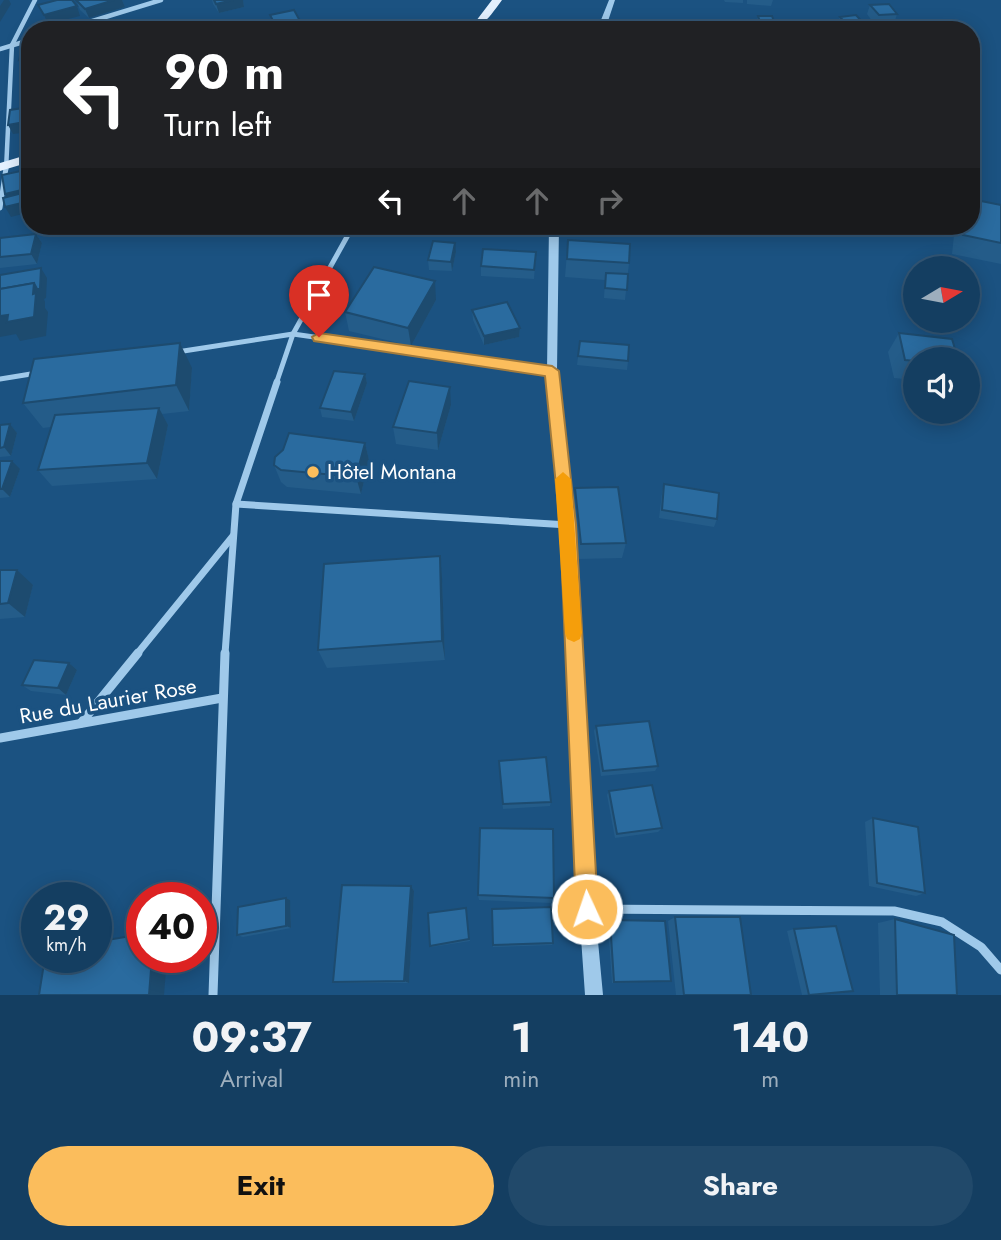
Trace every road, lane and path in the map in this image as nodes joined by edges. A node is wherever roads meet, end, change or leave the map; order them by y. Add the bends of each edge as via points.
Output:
1 (35, 0) edge
2 (161, 0) edge
3 (497, 0) edge
4 (612, 0) edge
5 (24, 21) edge
6 (92, 21) edge
7 (482, 21) edge
8 (604, 21) edge
9 (21, 27) edge
10 (21, 42) edge
11 (12, 45) junction
12 (0, 49) edge
13 (21, 161) edge
14 (3, 166) edge
15 (0, 208) edge
16 (348, 235) edge
17 (554, 235) edge
18 (293, 334) junction
19 (173, 352) edge
20 (552, 371) junction
21 (40, 373) edge
22 (0, 379) edge
23 (236, 504) junction
24 (568, 525) junction
25 (233, 535) junction
26 (222, 698) junction
27 (81, 723) junction
28 (0, 738) edge
29 (587, 909) junction
30 (1001, 970) edge
31 (213, 995) edge
32 (594, 995) edge

1 - 5 street
2 - 6 street
3 - 7 main road
4 - 8 street
9 - 11 street
10 - 11 street
11 - 12 street
11 - 14 street
13 - 14 main road
14 - 15 street
16 - 18 street
17 - 20 street
18 - 19 street
18 - 20 street
18 - 23 street
20 - 24 street
21 - 22 street
23 - 24 street
23 - 25 street
24 - 29 street
25 - 26 street
25 - 27 street
26 - 27 street, Rue du Laurier Rose
26 - 31 street
27 - 28 street, Rue du Laurier Rose
29 - 30 street via 894,911 942,922 981,947
29 - 32 street

